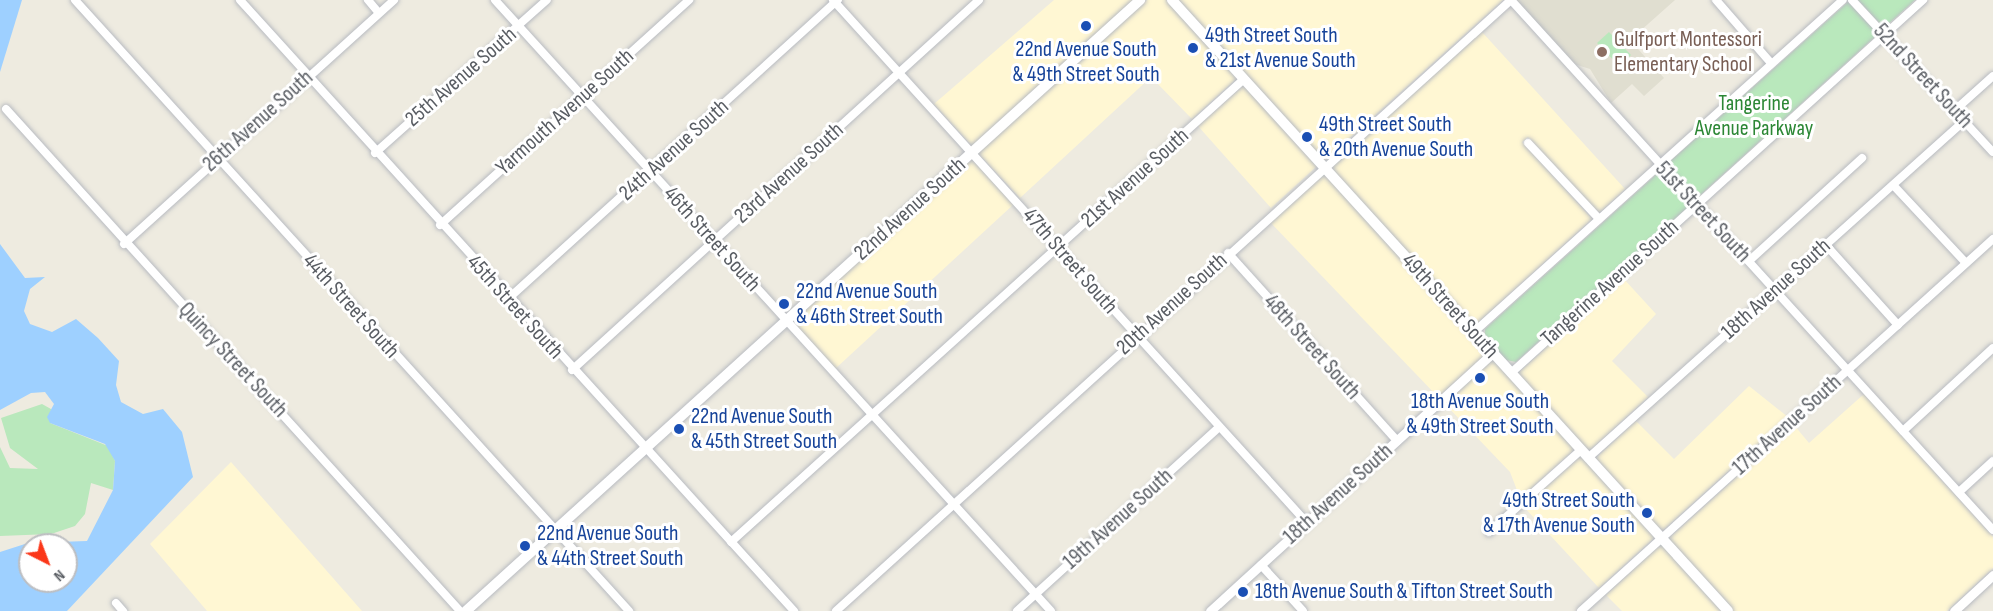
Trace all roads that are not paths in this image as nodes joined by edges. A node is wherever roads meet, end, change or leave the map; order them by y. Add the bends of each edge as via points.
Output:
1 (75, 0) edge
2 (240, 0) edge
3 (368, 0) edge
4 (394, 0) edge
5 (495, 0) edge
6 (547, 0) edge
7 (689, 0) edge
8 (979, 0) edge
9 (1140, 0) edge
10 (1172, 0) edge
11 (1511, 0) edge
12 (1716, 0) edge
13 (1843, 0) edge
14 (1852, 0) edge
15 (1923, 0) edge
16 (836, 1) edge
17 (380, 13) junction
18 (519, 26) junction
19 (1884, 35) junction
20 (1771, 63) junction
21 (900, 72) junction
22 (1993, 75) edge
23 (306, 78) junction
24 (1244, 79) junction
25 (584, 96) junction
26 (6, 109) dead end
27 (1954, 111) junction
28 (1964, 121) junction
29 (1528, 143) dead end
30 (972, 152) junction
31 (1993, 152) edge
32 (375, 153) junction
33 (1862, 158) dead end
34 (217, 159) junction
35 (1659, 165) junction
36 (1324, 167) junction
37 (651, 171) junction
38 (1894, 186) junction
39 (1696, 205) junction
40 (1599, 219) junction
41 (440, 225) junction
42 (1993, 239) edge
43 (714, 241) junction
44 (124, 244) junction
45 (1825, 244) junction
46 (1059, 247) junction
47 (1228, 253) junction
48 (1749, 261) junction
49 (1965, 263) junction
50 (1774, 290) junction
51 (509, 298) junction
52 (785, 321) junction
53 (1898, 325) junction
54 (1474, 333) junction
55 (1136, 337) junction
56 (1993, 348) edge
57 (1493, 353) junction
58 (572, 370) junction
59 (1849, 370) junction
60 (1511, 373) junction
61 (872, 415) junction
62 (1219, 427) junction
63 (1903, 431) junction
64 (1397, 441) junction
65 (645, 448) junction
66 (1585, 454) junction
67 (1993, 461) edge
68 (1959, 492) junction
69 (954, 504) junction
70 (1306, 523) junction
71 (555, 530) junction
72 (1993, 530) edge
73 (1489, 532) dead end
74 (1661, 538) junction
75 (731, 542) junction
76 (1261, 565) junction
77 (1993, 575) edge
78 (1036, 594) junction
79 (116, 603) dead end
80 (1216, 609) edge
81 (123, 611) edge
82 (460, 611) edge
83 (466, 611) edge
84 (629, 611) edge
85 (794, 611) edge
86 (836, 611) edge
87 (1017, 611) edge
88 (1051, 611) edge
89 (1303, 611) edge
90 (1581, 611) edge
91 (1728, 611) edge
92 (1954, 611) edge

1 - 34 street, 44th Street South
2 - 23 street, 45th Street South
3 - 17 street
4 - 17 street, 26th Avenue South
5 - 18 street, 46th Street South
6 - 18 street, 25th Avenue South
7 - 25 street, Yarmouth Avenue South
8 - 21 street, 23rd Avenue South
9 - 30 main road, 22nd Avenue South
10 - 24 main road, 49th Street South
11 - 35 street, 51st Street South
11 - 36 street, 20th Avenue South
12 - 20 street
13 - 20 street
14 - 19 street, 52nd Street South
15 - 19 street, Tangerine Avenue South
16 - 21 street, 47th Street South
16 - 37 street, 24th Avenue South
17 - 23 street, 26th Avenue South
18 - 25 street, 46th Street South
18 - 32 street, 25th Avenue South
19 - 27 street, 52nd Street South
19 - 39 street, Tangerine Avenue South
20 - 35 street
21 - 30 street, 47th Street South
21 - 43 street, 23rd Avenue South
22 - 27 street
23 - 32 street, 45th Street South
23 - 34 street, 26th Avenue South
24 - 36 main road, 49th Street South
24 - 46 street, 21st Avenue South
25 - 37 street, 46th Street South
25 - 41 street, Yarmouth Avenue South
26 - 44 street, Quincy Street South
27 - 28 street, 52nd Street South
28 - 31 street, 52nd Street South
28 - 38 street, 18th Avenue South
29 - 40 street
30 - 46 street, 47th Street South
30 - 52 main road, 22nd Avenue South
32 - 41 street, 45th Street South
33 - 48 street
34 - 44 street, 26th Avenue South
34 - 71 street, 44th Street South
35 - 39 street, 51st Street South
35 - 40 street
36 - 47 street, 20th Avenue South
36 - 54 main road, 49th Street South
37 - 43 street, 46th Street South
37 - 51 street, 24th Avenue South
38 - 45 street, 18th Avenue South
38 - 49 street
39 - 48 street, 51st Street South
39 - 60 street, Tangerine Avenue South
40 - 54 street
41 - 51 street, 45th Street South
42 - 49 street, 17th Avenue South
43 - 52 street, 46th Street South
43 - 58 street, 23rd Avenue South
44 - 82 street, Quincy Street South
45 - 50 street, 18th Avenue South
45 - 53 street
46 - 55 street, 47th Street South
46 - 61 street, 21st Avenue South
47 - 55 street, 20th Avenue South
47 - 64 street, 48th Street South
48 - 50 street, 51st Street South
49 - 53 street, 17th Avenue South
50 - 59 street, 51st Street South
50 - 66 street, 18th Avenue South
51 - 58 street, 45th Street South
52 - 61 street, 46th Street South
52 - 65 main road, 22nd Avenue South
53 - 59 street, 17th Avenue South
54 - 57 main road, 49th Street South
55 - 62 street, 47th Street South
55 - 69 street, 20th Avenue South
56 - 63 street
57 - 60 main road, 49th Street South
57 - 64 street, 18th Avenue South
58 - 65 street, 45th Street South
59 - 63 street, 51st Street South
59 - 74 street, 17th Avenue South
60 - 66 main road, 49th Street South
61 - 69 street, 46th Street South
61 - 75 street, 21st Avenue South
62 - 70 street, 47th Street South
62 - 78 street, 19th Avenue South
63 - 68 street, 51st Street South
64 - 70 street, 18th Avenue South
65 - 71 main road, 22nd Avenue South
65 - 75 street, 45th Street South
66 - 73 street, 18th Avenue South
66 - 74 main road, 49th Street South
67 - 68 street
68 - 72 street, 51st Street South
69 - 78 street, 46th Street South
69 - 86 street, 20th Avenue South
70 - 76 street, 18th Avenue South
71 - 83 main road, 22nd Avenue South
71 - 84 street, 44th Street South
74 - 90 street, 17th Avenue South
74 - 91 main road, 49th Street South
75 - 85 street, 45th Street South
76 - 80 street, 18th Avenue South
76 - 89 street
77 - 92 street
78 - 87 street, 19th Avenue South
78 - 88 street, 46th Street South
79 - 81 street

